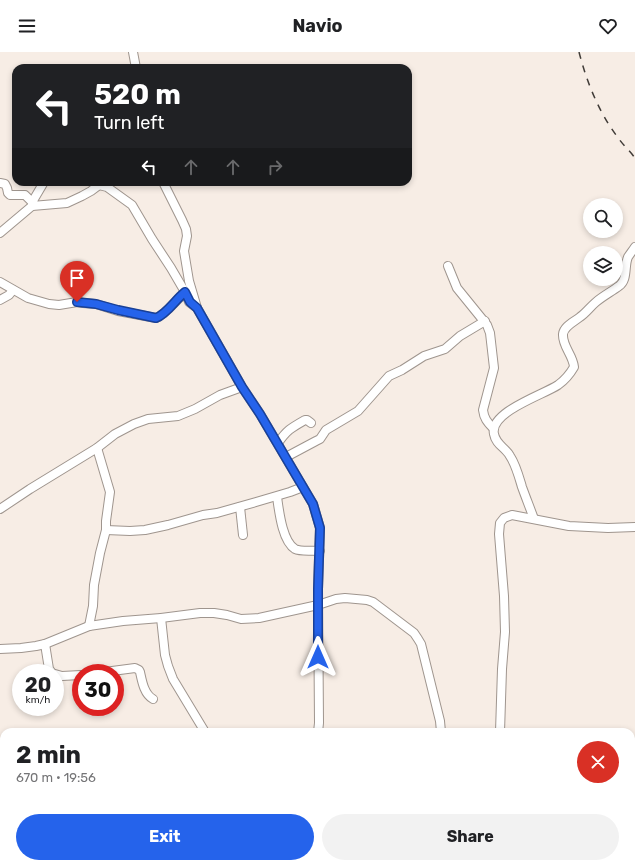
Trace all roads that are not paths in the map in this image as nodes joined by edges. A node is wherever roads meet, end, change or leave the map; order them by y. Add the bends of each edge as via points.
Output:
1 (133, 52) edge
2 (135, 64) edge
3 (0, 183) edge
4 (42, 186) edge
5 (96, 186) edge
6 (105, 186) edge
7 (164, 186) edge
8 (33, 204) junction
9 (0, 233) edge
10 (635, 247) edge
11 (448, 266) dead end
12 (0, 282) edge
13 (13, 290) junction
14 (188, 291) junction
15 (0, 300) edge
16 (485, 321) junction
17 (242, 387) junction
18 (310, 423) dead end
19 (493, 428) junction
20 (278, 443) junction
21 (97, 448) junction
22 (286, 457) junction
23 (303, 487) junction
24 (277, 496) junction
25 (240, 507) junction
26 (0, 509) edge
27 (534, 519) junction
28 (635, 527) edge
29 (106, 530) junction
30 (243, 535) dead end
31 (320, 551) junction
32 (318, 605) junction
33 (161, 618) junction
34 (89, 626) junction
35 (45, 644) junction
36 (0, 650) edge
37 (48, 664) edge
38 (124, 669) edge
39 (153, 699) dead end
40 (203, 728) edge
41 (318, 728) edge
42 (441, 728) edge
43 (500, 728) edge

1 - 2 street
3 - 8 street via 5,184 8,194 25,196
4 - 8 street
5 - 8 street via 87,194 67,203
6 - 14 street via 132,205 152,240
7 - 14 street via 186,229 184,252
8 - 9 street
10 - 19 street via 628,257 620,285 566,328 563,336 565,346 574,364 568,376 557,386 510,410
11 - 16 street via 457,288
12 - 13 street
13 - 14 street via 28,298 59,306 77,302 96,304 156,318
13 - 15 street
14 - 17 street via 190,302 197,308
16 - 19 street via 490,333 494,363 484,414
16 - 22 street via 460,336 445,349 424,356 389,376 358,411 326,430 320,439
17 - 20 street
17 - 21 street via 178,416 134,424
18 - 20 street via 305,420 291,428
19 - 27 street via 497,444 506,451 513,463
20 - 22 street
21 - 26 street
21 - 29 street via 110,492
22 - 23 street
23 - 24 street
23 - 31 street via 313,504 320,528
24 - 25 street
24 - 31 street via 283,530 290,545 296,550
25 - 29 street via 145,530
25 - 30 street
27 - 28 street via 569,526
27 - 43 street via 512,515 500,523 505,618
29 - 34 street via 97,569
31 - 32 street
32 - 33 street via 259,618 241,619 214,613 200,613
32 - 41 street
32 - 42 street via 353,598 371,601 414,633 421,644
33 - 34 street
33 - 40 street via 168,666
34 - 35 street
35 - 36 street
35 - 37 street
38 - 39 street via 139,670 147,694

